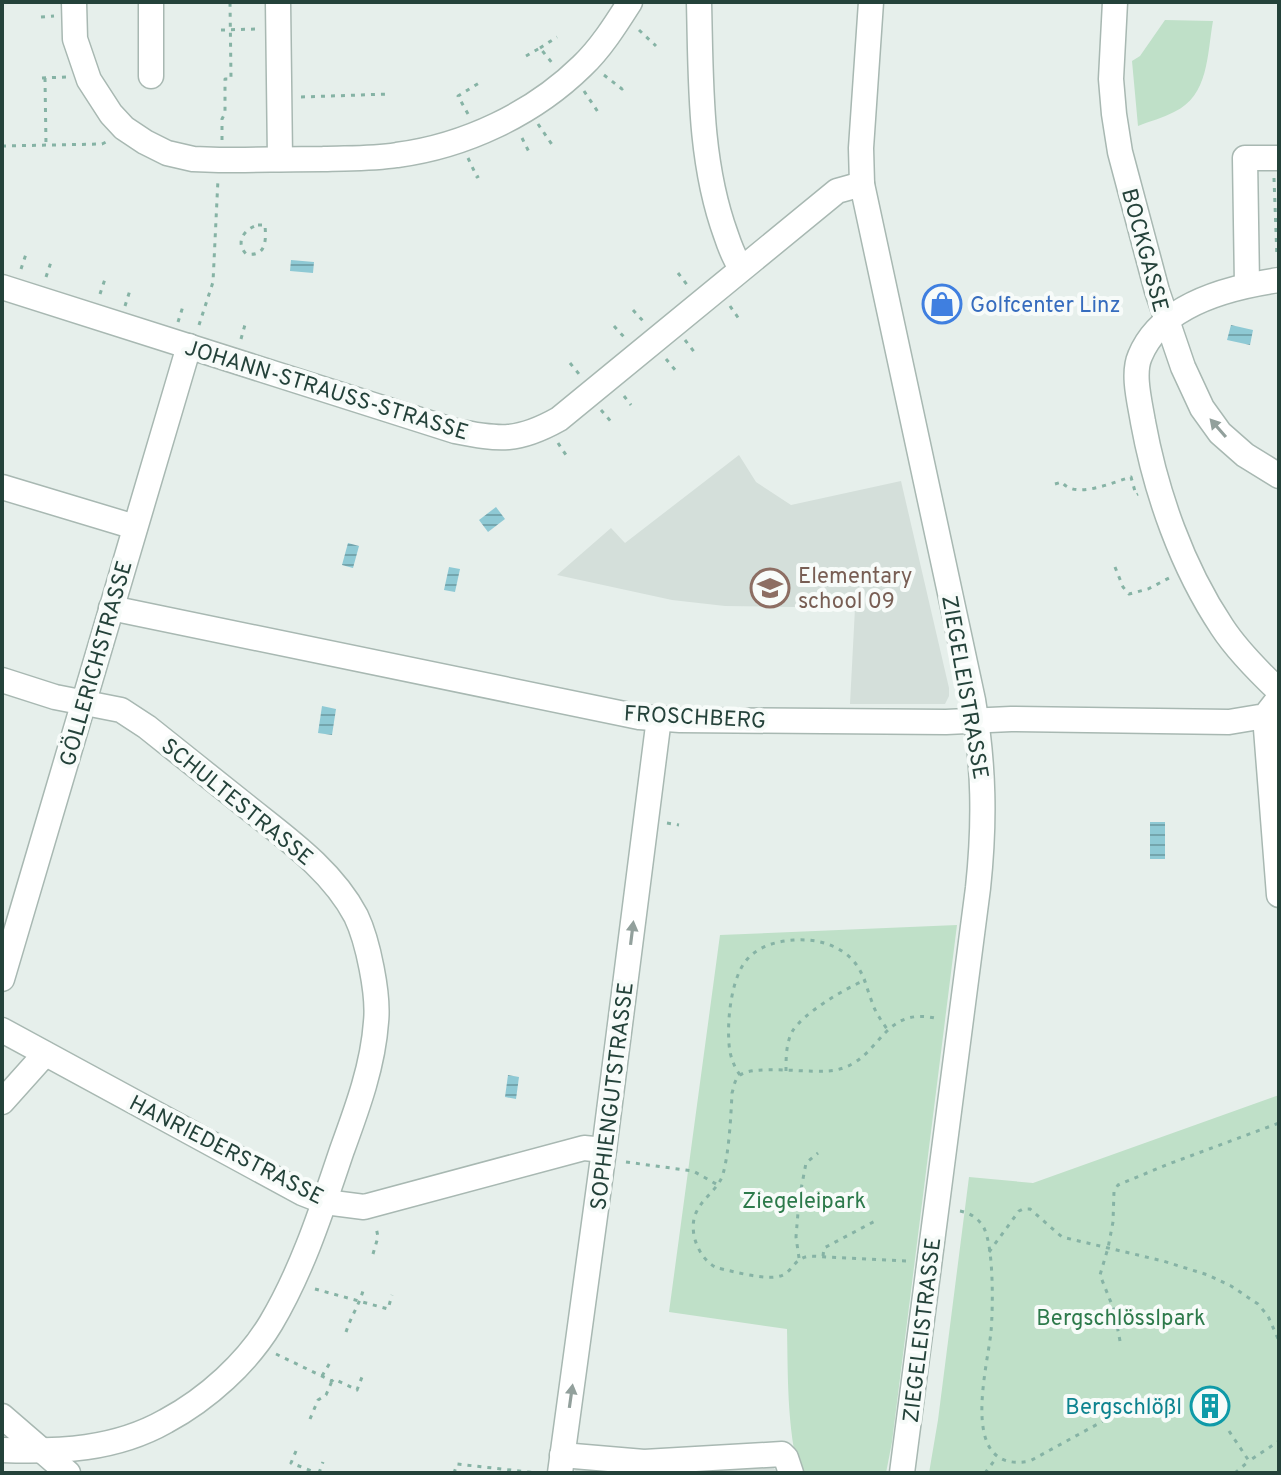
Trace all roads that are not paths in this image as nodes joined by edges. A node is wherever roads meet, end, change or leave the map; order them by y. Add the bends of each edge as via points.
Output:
1 (74, 2) edge
2 (151, 2) edge
3 (278, 2) edge
4 (699, 2) edge
5 (871, 2) edge
6 (1115, 2) edge
7 (630, 12) edge
8 (151, 76) dead end
9 (1276, 158) edge
10 (280, 159) junction
11 (862, 184) junction
12 (741, 268) junction
13 (1278, 268) edge
14 (1247, 285) junction
15 (2, 287) edge
16 (1167, 320) junction
17 (189, 346) junction
18 (1279, 476) edge
19 (2, 487) edge
20 (135, 527) junction
21 (111, 608) junction
22 (2, 680) edge
23 (1279, 691) edge
24 (83, 703) junction
25 (1272, 707) edge
26 (659, 718) junction
27 (976, 721) junction
28 (1279, 895) edge
29 (2, 979) edge
30 (2, 1030) edge
31 (45, 1054) junction
32 (2, 1102) edge
33 (604, 1150) junction
34 (325, 1202) junction
35 (2, 1416) edge
36 (2, 1450) edge
37 (43, 1452) junction
38 (561, 1464) edge
39 (68, 1473) edge
40 (791, 1473) edge
41 (902, 1473) edge

1 - 10 street via 75,39 89,80 124,128 167,153 193,159
2 - 8 street
3 - 10 street
4 - 12 street via 709,174 719,216
5 - 11 street, ZIEGELEISTRASSE
6 - 16 street, BOCKGASSE via 1111,79 1117,136
7 - 10 street via 556,90 491,127 400,155
9 - 14 street via 1245,158
11 - 12 street, JOHANN-STRAUSS-STRASSE via 837,191
11 - 27 street, ZIEGELEISTRASSE
12 - 17 street, JOHANN-STRAUSS-STRASSE via 559,419 520,437 455,431
13 - 14 street
14 - 16 street via 1196,302
15 - 17 street, JOHANN-STRAUSS-STRASSE
18 -> 16 street via 1220,433 1202,408
16 - 23 street, BOCKGASSE via 1138,358 1156,480 1194,579 1223,629
17 - 20 street, GÖLLERICHSTRASSE
19 - 20 street
20 - 21 street, GÖLLERICHSTRASSE
21 - 24 street, GÖLLERICHSTRASSE
21 - 26 street, FROSCHBERG
22 - 24 street, SCHULTESTRASSE
24 - 29 street, GÖLLERICHSTRASSE
24 - 34 street, SCHULTESTRASSE via 121,710 147,727 310,858 357,918 375,988 377,1020 361,1096
25 - 27 street, FROSCHBERG via 1229,722
25 - 28 street
26 - 27 street, FROSCHBERG
33 -> 26 street, SOPHIENGUTSTRASSE
27 - 41 street, ZIEGELEISTRASSE via 983,788 981,861
30 - 31 street, HANRIEDERSTRASSE
31 - 32 street
31 - 34 street, HANRIEDERSTRASSE
33 - 34 street, HANRIEDERSTRASSE via 584,1148 364,1207
38 -> 33 street, SOPHIENGUTSTRASSE
34 - 37 street, SCHULTESTRASSE via 270,1324 216,1385 167,1421 120,1441
35 - 37 street
36 - 37 street, SCHULTESTRASSE
37 - 39 street
38 - 40 street via 782,1454

